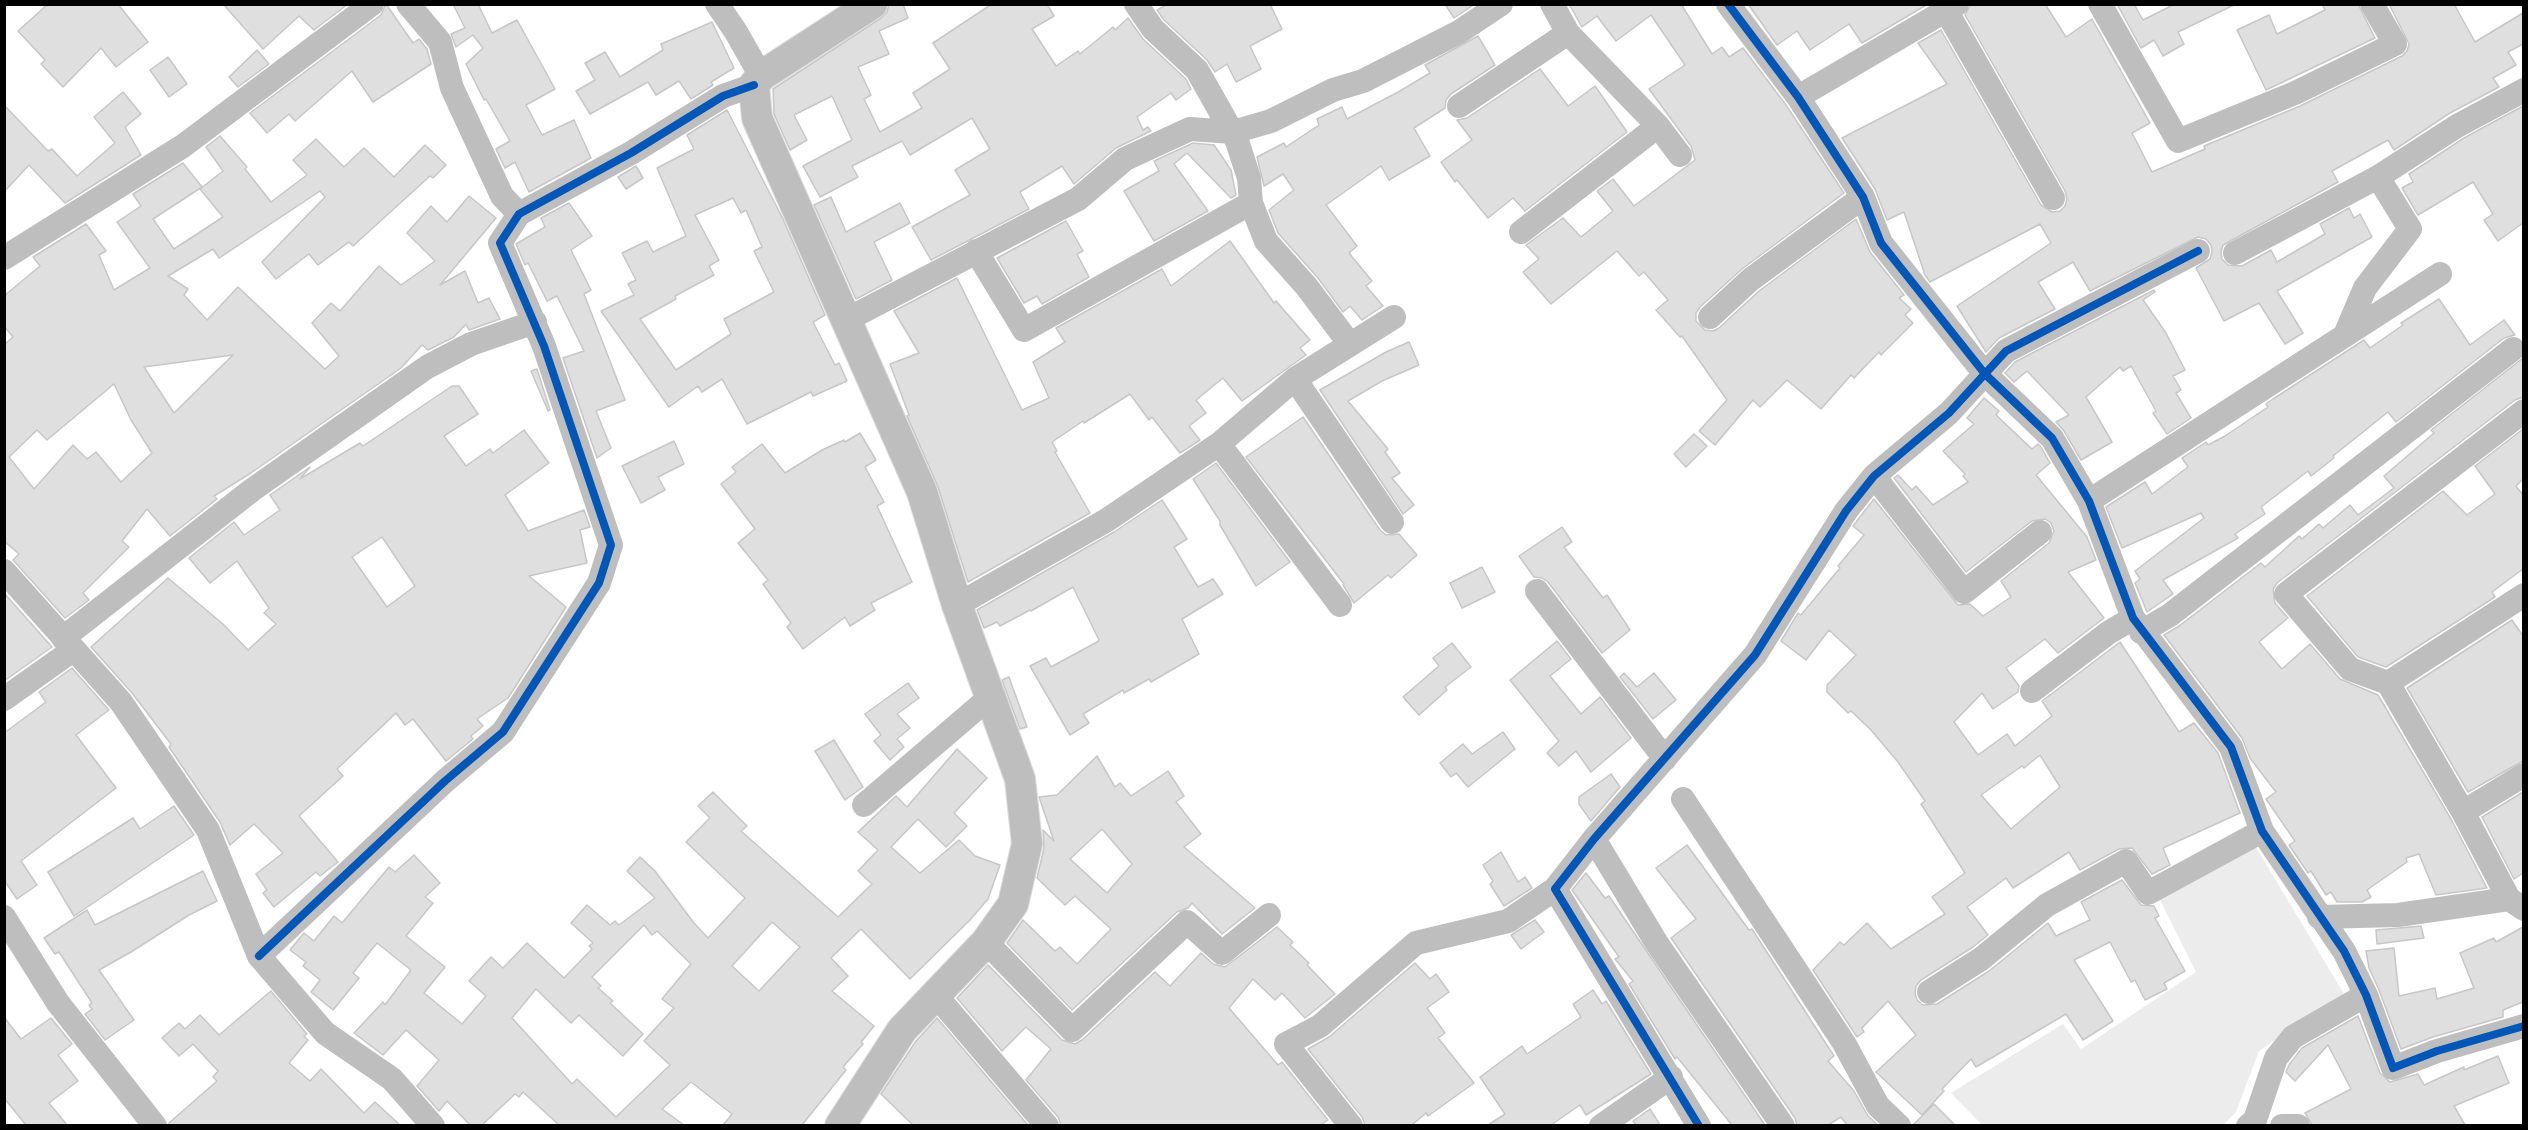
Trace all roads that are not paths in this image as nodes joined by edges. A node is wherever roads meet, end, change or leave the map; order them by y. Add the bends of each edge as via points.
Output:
1 (372, 4) edge
2 (408, 4) edge
3 (717, 4) edge
4 (872, 4) edge
5 (1136, 4) edge
6 (1501, 4) edge
7 (1552, 4) edge
8 (1728, 4) edge
9 (2100, 4) edge
10 (2372, 4) edge
11 (1952, 8) edge
12 (1568, 33) junction
13 (758, 80) junction
14 (2523, 90) edge
15 (1798, 97) junction
16 (1459, 106) dead end
17 (1658, 126) junction
18 (1233, 132) junction
19 (1680, 155) dead end
20 (2378, 177) junction
21 (1863, 197) junction
22 (2053, 198) dead end
23 (1251, 203) junction
24 (519, 214) junction
25 (1521, 232) dead end
26 (976, 251) junction
27 (2198, 251) dead end
28 (2235, 253) dead end
29 (4, 258) edge
30 (2440, 274) dead end
31 (1394, 316) dead end
32 (1710, 317) dead end
33 (846, 320) junction
34 (535, 322) junction
35 (2345, 335) junction
36 (1349, 343) junction
37 (2513, 349) dead end
38 (1986, 374) junction
39 (1295, 379) junction
40 (2523, 411) edge
41 (1220, 444) junction
42 (1874, 476) junction
43 (2089, 501) junction
44 (1392, 522) dead end
45 (2040, 532) dead end
46 (4, 571) edge
47 (1537, 591) dead end
48 (2523, 595) edge
49 (1340, 605) dead end
50 (957, 606) junction
51 (2137, 625) junction
52 (68, 644) junction
53 (2388, 683) junction
54 (2032, 691) dead end
55 (990, 697) junction
56 (4, 699) edge
57 (1665, 759) junction
58 (2523, 775) edge
59 (1683, 799) dead end
60 (864, 805) dead end
61 (2463, 812) junction
62 (2262, 831) junction
63 (1594, 838) junction
64 (1555, 889) junction
65 (2516, 904) edge
66 (1269, 915) dead end
67 (4, 917) edge
68 (2319, 917) junction
69 (986, 942) junction
70 (259, 956) junction
71 (1929, 992) dead end
72 (934, 993) junction
73 (2366, 994) junction
74 (2523, 1026) edge
75 (1671, 1077) junction
76 (2258, 1124) edge
77 (155, 1125) edge
78 (433, 1125) edge
79 (840, 1125) edge
80 (1047, 1125) edge
81 (1351, 1125) edge
82 (1600, 1125) edge
83 (1699, 1125) edge
84 (1783, 1125) edge
85 (1899, 1125) edge
86 (2282, 1125) edge
87 (2298, 1125) edge

1 - 29 street via 183,146
2 - 24 street via 440,42 462,110 502,196
3 - 13 street via 736,32
4 - 13 main road
5 - 18 street via 1153,29 1197,70
6 - 18 street via 1459,32 1363,81 1333,90 1271,121
7 - 12 street
8 - 15 street
9 - 10 street via 2178,141 2295,93 2395,45
11 - 15 street
11 - 22 street
12 - 16 street
12 - 17 street
13 - 24 street via 723,96 631,153
13 - 33 main road via 757,118
14 - 20 street via 2457,126
15 - 21 street
17 - 19 street
17 - 25 street
18 - 23 street via 1248,178
18 - 26 street via 1190,129 1125,159 1078,199
20 - 28 street
20 - 35 street via 2410,229 2365,288
21 - 32 street via 1750,280
21 - 38 street via 1881,243
23 - 26 street via 1024,330
23 - 36 street via 1266,241
24 - 34 street via 500,243
26 - 33 street
27 - 38 street via 2006,351
30 - 35 street
31 - 36 street
33 - 50 main road via 922,492
34 - 52 street via 471,344 427,367 252,490
34 - 70 street via 611,545 599,583 503,732 445,780
35 - 43 street
36 - 39 street
37 - 51 street via 2170,615
38 - 42 street via 1949,414
38 - 43 street via 2052,438
39 - 41 street
39 - 44 street
40 - 53 street via 2286,594 2350,669
41 - 49 street
41 - 50 street via 1107,520
42 - 45 street via 1964,592
42 - 57 street via 1846,511 1755,655
43 - 51 street
46 - 52 street
47 - 57 street
48 - 53 street
50 - 55 main road
51 - 54 street via 2108,633
51 - 62 street via 2231,747
52 - 56 street
52 - 70 street via 121,702 208,830
53 - 61 street
55 - 60 street
55 - 69 main road via 1020,779 1027,844 1013,904
57 - 63 street
58 - 61 street
59 - 85 street via 1844,1043 1878,1106
61 - 65 street
62 - 68 street
62 - 71 street via 2148,893 2126,861 2047,905 1981,959
63 - 64 street
63 - 84 street via 1656,942
64 - 75 street
64 - 81 street via 1508,921 1416,943 1320,1026 1286,1044
65 - 68 street via 2398,915
66 - 69 street via 1222,953 1187,922 1072,1030
67 - 77 street via 58,1003
68 - 73 street via 2344,951
69 - 72 main road
70 - 78 street via 325,1033 392,1079
72 - 79 main road via 902,1030
72 - 80 street
73 - 74 street via 2393,1068
73 - 76 street via 2294,1037 2276,1058
75 - 82 street
75 - 83 street
86 - 87 street

